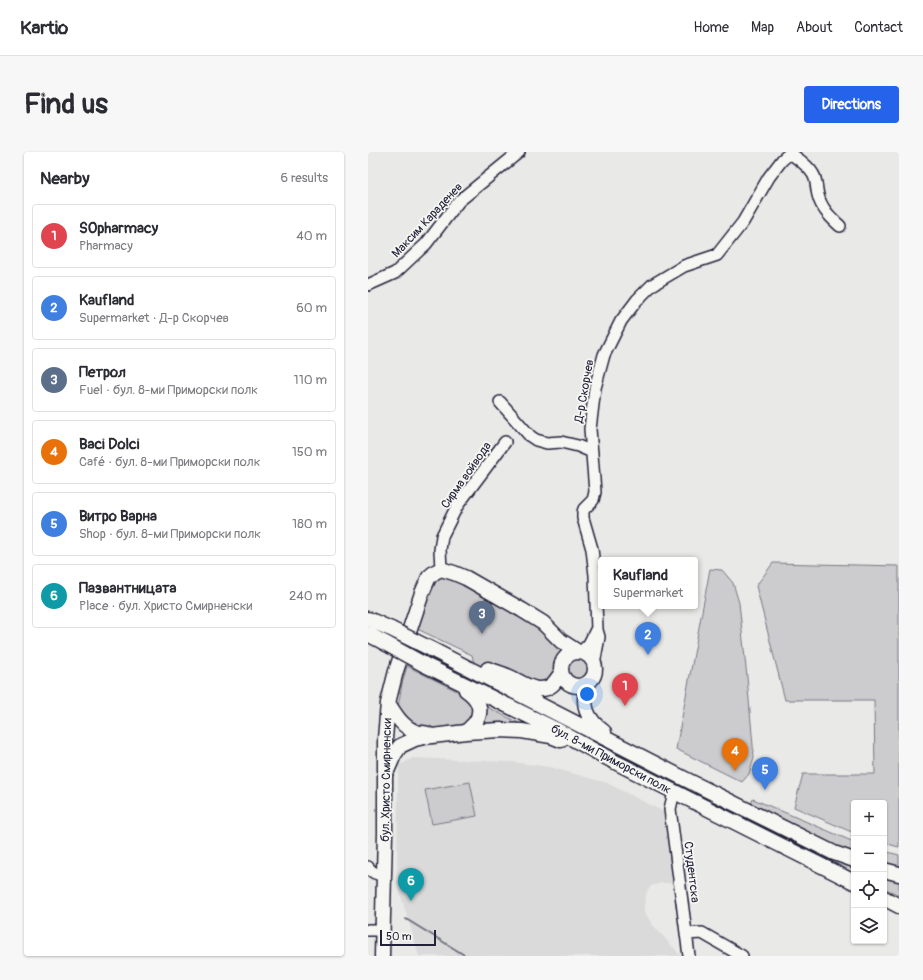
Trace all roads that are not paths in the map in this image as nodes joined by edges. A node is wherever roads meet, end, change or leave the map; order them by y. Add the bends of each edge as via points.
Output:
1 (519, 152) edge
2 (791, 152) edge
3 (840, 226) dead end
4 (368, 285) edge
5 (500, 402) dead end
6 (505, 442) dead end
7 (592, 452) junction
8 (441, 569) junction
9 (368, 619) edge
10 (597, 630) junction
11 (368, 634) edge
12 (554, 634) junction
13 (437, 651) junction
14 (580, 652) junction
15 (594, 664) junction
16 (562, 667) junction
17 (446, 676) junction
18 (586, 684) junction
19 (388, 703) junction
20 (466, 732) junction
21 (414, 734) junction
22 (385, 735) junction
23 (613, 761) junction
24 (385, 776) junction
25 (685, 779) junction
26 (674, 792) junction
27 (851, 859) edge
28 (368, 866) edge
29 (887, 871) edge
30 (899, 874) edge
31 (384, 875) junction
32 (851, 880) edge
33 (887, 900) edge
34 (899, 906) edge
35 (368, 930) edge
36 (383, 930) junction
37 (686, 934) junction
38 (382, 956) edge
39 (689, 956) edge
40 (742, 956) edge

1 - 4 street, Максим Караденев via 459,201 426,244 395,273
2 - 3 street via 812,172 816,179 821,205
2 - 7 street, Д-р Скорчев via 769,177 743,222 717,255 684,266 652,285 636,300 621,321 604,355 595,388 590,429
5 - 7 street via 536,440 547,443 561,442
6 - 8 street, Сирма войвода via 457,506 442,536
7 - 10 street, Д-р Скорчев via 595,492 593,500 584,509 583,518 592,549
8 - 12 main road via 454,573 522,610 543,623
8 - 19 main road, бул. Христо Смирненски via 432,574 422,593
9 - 13 main road, бул. 8-ми Приморски полк, bridge
10 - 14 street via 589,644
10 - 15 street, Д-р Скорчев via 599,637
11 - 17 main road, бул. 8-ми Приморски полк, bridge
12 - 14 main road via 567,646
12 - 16 main road via 563,650
13 - 16 main road via 530,688 540,689 553,684
13 - 25 main road, бул. 8-ми Приморски полк
14 - 15 main road via 588,656
14 - 16 main road via 569,654
15 - 18 main road via 593,675
16 - 18 main road via 567,682 579,686
17 - 20 main road via 472,693 479,703 475,722
17 - 23 main road, бул. 8-ми Приморски полк via 555,729
18 - 25 main road via 586,708 593,723 603,731 633,745
19 - 21 main road via 397,718
19 - 22 main road, бул. Христо Смирненски
20 - 21 main road
20 - 23 main road via 531,732 551,736
21 - 22 main road
21 - 24 main road via 400,746
22 - 24 main road, бул. Христо Смирненски
23 - 26 main road, бул. 8-ми Приморски полк
24 - 31 main road, бул. Христо Смирненски
25 - 27 main road, бул. 8-ми Приморски полк via 834,853
26 - 32 main road, бул. 8-ми Приморски полк
26 - 37 street, Студентска via 670,809
28 - 31 street via 370,871 377,875
29 - 30 main road
31 - 36 main road, бул. Христо Смирненски
33 - 34 main road
35 - 36 street
36 - 38 main road, бул. Христо Смирненски
37 - 39 street, Студентска
37 - 40 street via 702,933

